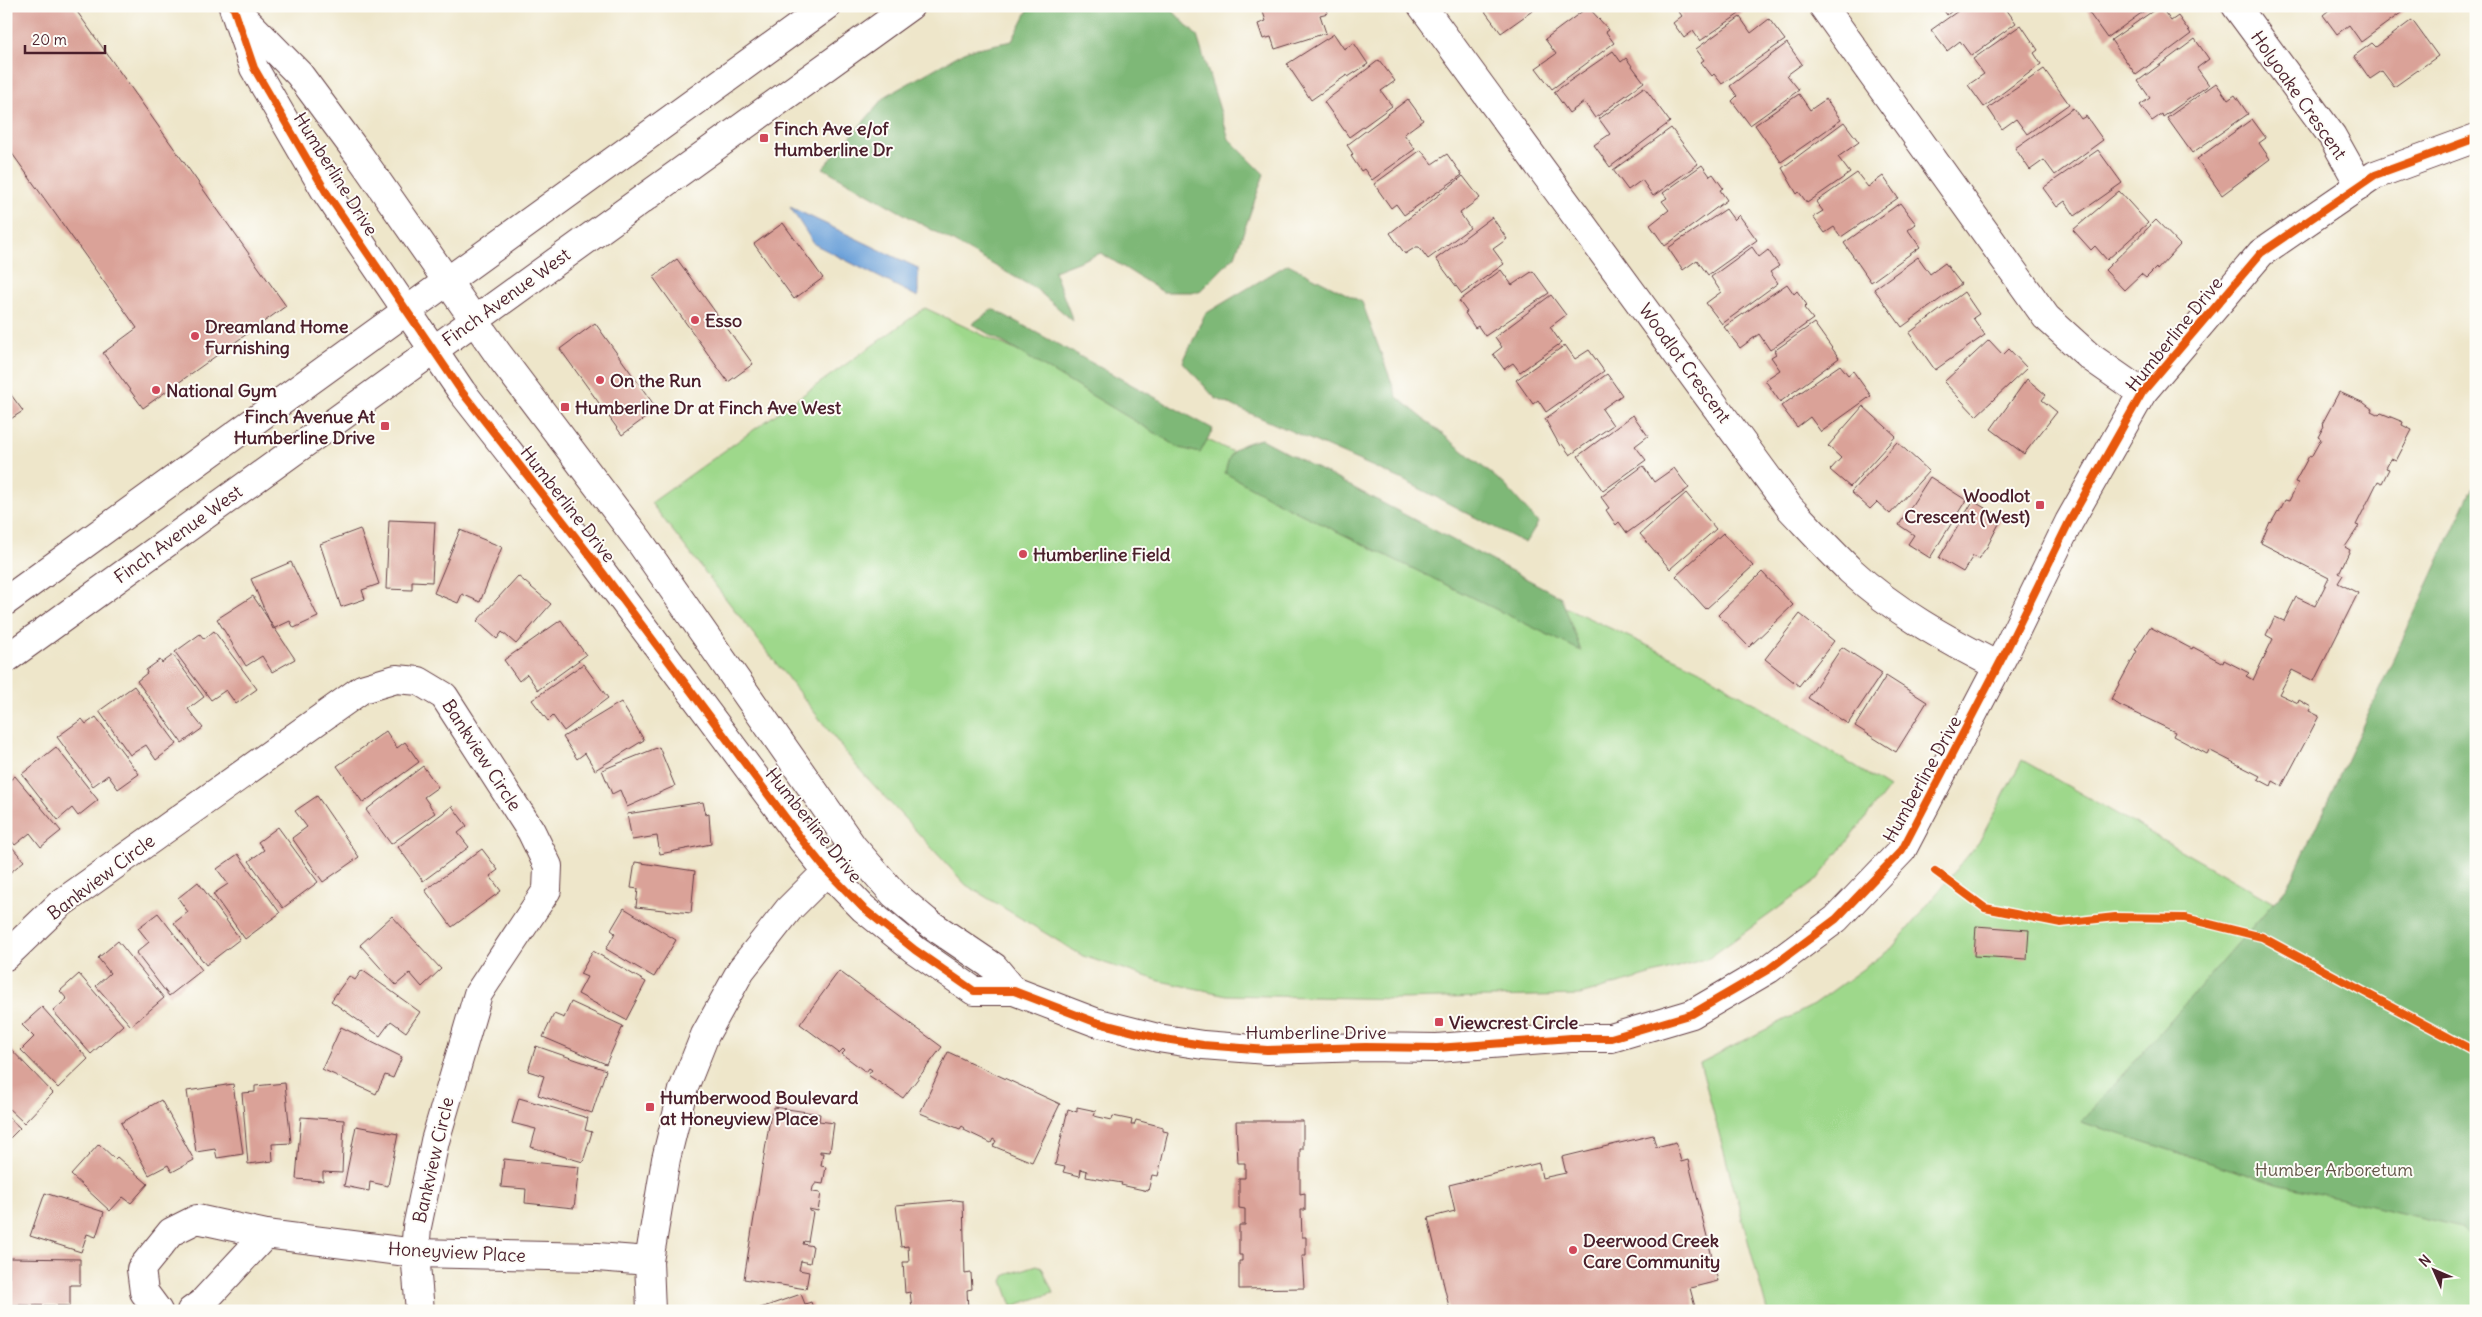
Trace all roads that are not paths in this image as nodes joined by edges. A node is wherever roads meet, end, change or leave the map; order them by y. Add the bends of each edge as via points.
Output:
1 (233, 6) edge
2 (827, 6) edge
3 (910, 6) edge
4 (1422, 6) edge
5 (1823, 6) edge
6 (2236, 6) edge
7 (2476, 138) edge
8 (2360, 186) junction
9 (448, 282) junction
10 (407, 310) junction
11 (474, 320) junction
12 (434, 350) junction
13 (2142, 393) junction
14 (6, 601) edge
15 (6, 659) edge
16 (1998, 666) junction
17 (853, 846) junction
18 (827, 871) junction
19 (6, 956) edge
20 (1014, 991) junction
21 (266, 1234) junction
22 (415, 1253) junction
23 (649, 1261) junction
24 (158, 1311) edge
25 (191, 1311) edge
26 (420, 1311) edge
27 (651, 1311) edge

1 - 9 street, Humberline Drive via 299,74
1 - 10 street, Humberline Drive via 259,76 326,192
2 - 9 street
3 - 11 street, Finch Avenue West
4 - 16 street, Woodlot Crescent via 1790,508 1852,572 1900,610
5 - 13 street via 2046,317 2089,356
6 - 8 street, Holyoake Crescent via 2332,136
7 - 8 street, Humberline Drive via 2375,175
8 - 13 street, Humberline Drive via 2261,252
9 - 10 street
9 - 11 street, Humberline Drive
10 - 12 street, Humberline Drive
10 - 14 street
11 - 12 street, Finch Avenue West
11 - 17 street, Humberline Drive via 640,542
12 - 15 street, Finch Avenue West
12 - 18 street, Humberline Drive via 462,392 588,553
13 - 16 street, Humberline Drive via 2069,522
16 - 20 street, Humberline Drive via 1902,850 1836,919 1769,969 1692,1014 1611,1038 1437,1048 1267,1050 1158,1038 1095,1022
17 - 18 street
17 - 20 street, Humberline Drive via 894,894 926,922 994,968
18 - 20 street, Humberline Drive via 863,908 907,944 974,991
18 - 23 street via 789,909 741,970 705,1035 683,1090 668,1150
19 - 22 street, Bankview Circle via 60,904 362,689 396,679 419,681 444,696 531,831 548,866 547,890 478,994 435,1141 416,1226
21 - 22 street, Honeyview Place
21 - 24 street, Honeyview Place via 197,1219 171,1232 141,1269 144,1292
21 - 25 street
22 - 23 street, Honeyview Place
22 - 26 street, Bankview Circle
23 - 27 street

